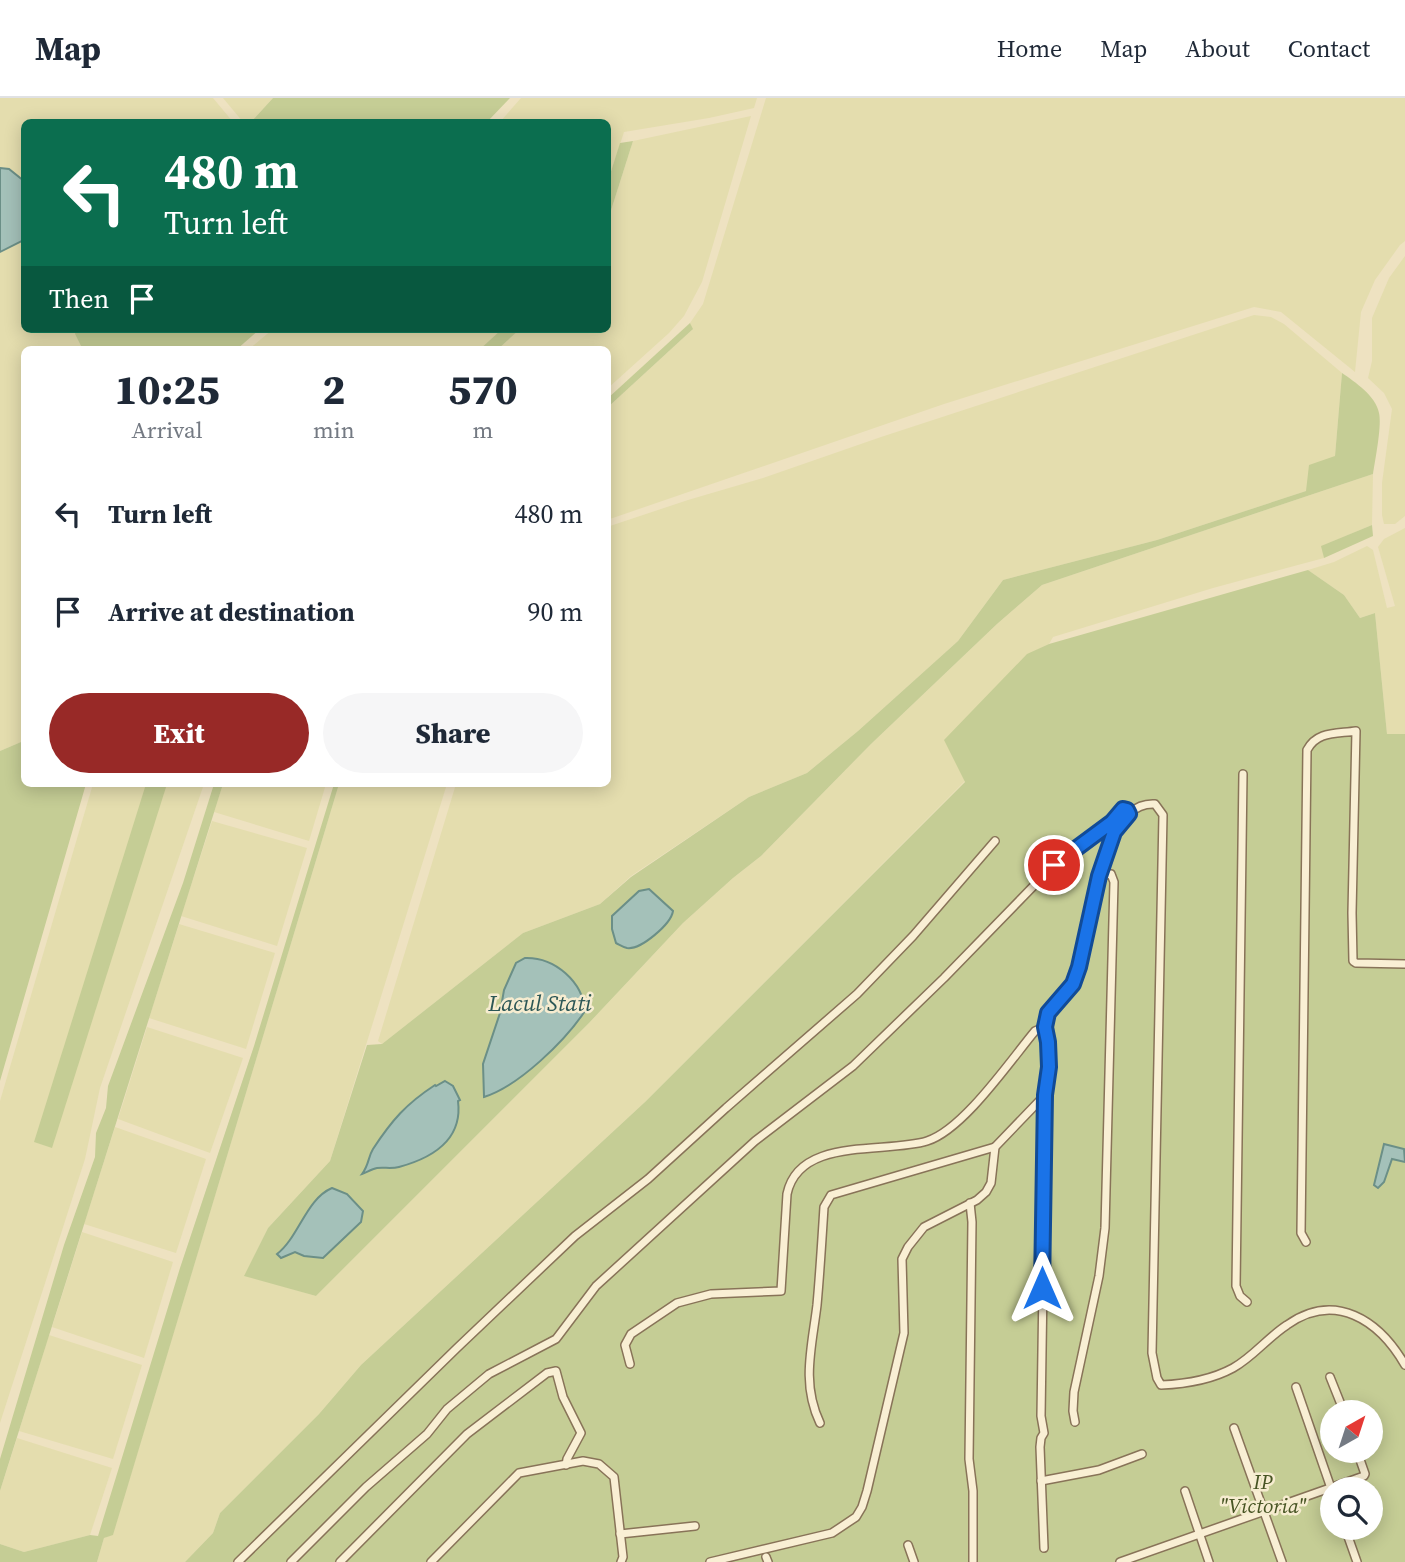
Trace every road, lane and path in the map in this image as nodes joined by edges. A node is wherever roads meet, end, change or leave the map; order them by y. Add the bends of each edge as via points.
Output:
1 (1243, 774) dead end
2 (1129, 814) junction
3 (995, 841) dead end
4 (1099, 876) junction
5 (1405, 964) edge
6 (1045, 1027) junction
7 (1045, 1095) junction
8 (995, 1147) junction
9 (970, 1203) junction
10 (1306, 1242) dead end
11 (1247, 1302) dead end
12 (630, 1364) dead end
13 (1405, 1365) edge
14 (1330, 1377) dead end
15 (1296, 1387) dead end
16 (1339, 1400) edge
17 (1075, 1422) dead end
18 (820, 1423) dead end
19 (1234, 1429) dead end
20 (1142, 1454) dead end
21 (566, 1465) junction
22 (1327, 1477) edge
23 (1041, 1481) junction
24 (1185, 1491) dead end
25 (1320, 1493) edge
26 (1265, 1513) junction
27 (695, 1526) dead end
28 (620, 1534) junction
29 (1200, 1535) junction
30 (1349, 1540) edge
31 (908, 1545) dead end
32 (1044, 1548) dead end
33 (1135, 1560) edge
34 (973, 1561) edge
35 (238, 1562) edge
36 (291, 1562) edge
37 (340, 1562) edge
38 (431, 1562) edge
39 (621, 1562) edge
40 (710, 1562) edge
41 (914, 1562) edge
42 (1119, 1562) edge
43 (1209, 1562) edge
44 (1282, 1562) edge
45 (1357, 1562) edge

1 - 11 street via 1236,1286
2 - 4 street via 1114,832
2 - 13 street via 1145,803 1154,804 1163,815 1152,1353 1157,1378 1161,1385 1211,1378 1245,1361 1285,1325 1324,1310 1349,1312 1379,1330
2 - 36 street via 1123,809 1054,865 853,1066 755,1141 596,1286 556,1339 489,1374 447,1409 427,1434
3 - 35 street via 857,994 648,1179 575,1236
4 - 6 street via 1073,984 1048,1013
4 - 17 street via 1111,874 1114,882 1105,1228 1074,1392
5 - 10 street via 1353,961 1356,731 1319,736 1307,750 1301,1198 1301,1233
6 - 7 street via 1049,1067
6 - 12 street via 1035,1031 943,1135 925,1142 843,1151 799,1169 787,1194 781,1291 711,1294 677,1303 631,1334 625,1345
7 - 8 street
7 - 23 street
8 - 9 street via 991,1184
8 - 18 street via 831,1195 824,1207 808,1365 809,1390
9 - 34 street
9 - 40 street via 924,1227 902,1259 904,1333 865,1499 856,1517 832,1533
14 - 16 street
15 - 22 street
19 - 26 street
20 - 23 street via 1100,1469
21 - 28 street via 599,1464 614,1477
21 - 37 street via 581,1433 556,1371 547,1373 467,1434
21 - 38 street via 519,1473
23 - 32 street
24 - 29 street
25 - 26 street
26 - 29 street
26 - 44 street
27 - 28 street
28 - 39 street
29 - 33 street
29 - 43 street
30 - 45 street
31 - 41 street
33 - 42 street

